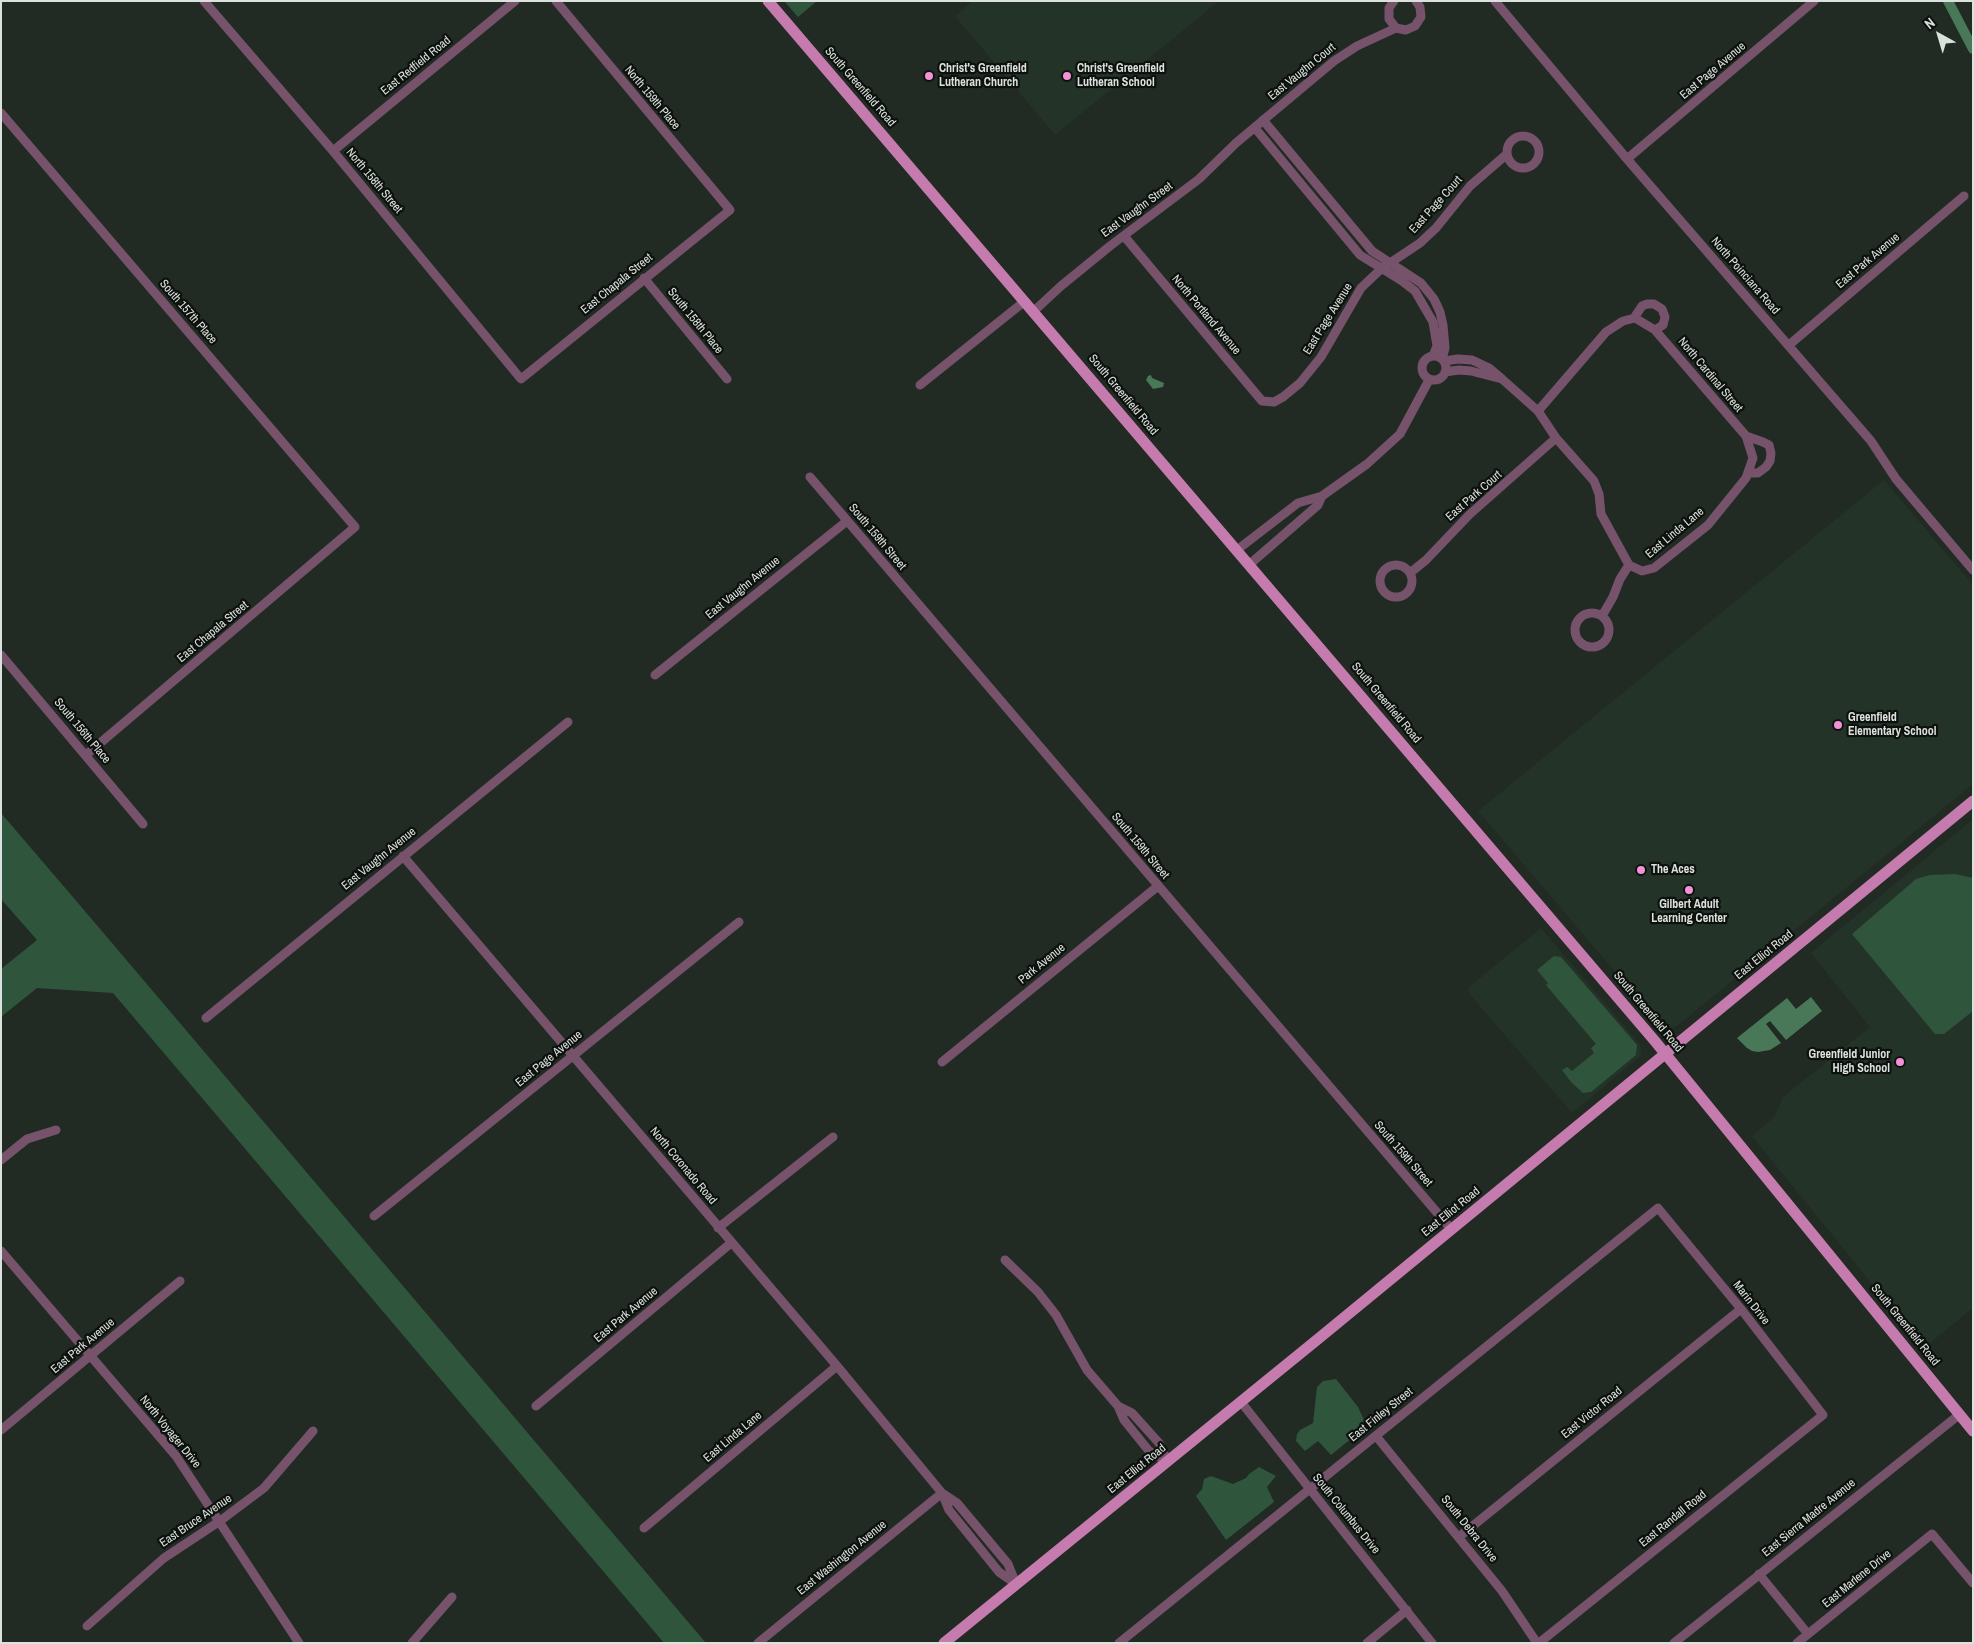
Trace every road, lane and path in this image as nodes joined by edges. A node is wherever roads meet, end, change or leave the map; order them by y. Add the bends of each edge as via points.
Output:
1 (204, 1) edge
2 (515, 1) edge
3 (556, 1) edge
4 (768, 1) edge
5 (1394, 1) edge
6 (1416, 1) edge
7 (1495, 1) edge
8 (1814, 1) edge
9 (1396, 28) junction
10 (1, 113) edge
11 (1263, 120) junction
12 (1254, 128) junction
13 (333, 151) junction
14 (1508, 154) dead end
15 (1627, 159) junction
16 (1316, 186) junction
17 (1308, 192) junction
18 (1964, 196) dead end
19 (730, 210) joint
20 (1124, 236) junction
21 (1392, 263) junction
22 (1380, 269) junction
23 (644, 278) junction
24 (1025, 300) junction
25 (1034, 311) junction
26 (1635, 318) junction
27 (1655, 330) junction
28 (1789, 345) junction
29 (1440, 359) junction
30 (1445, 372) junction
31 (521, 379) joint
32 (727, 379) dead end
33 (1502, 379) junction
34 (1429, 380) junction
35 (920, 385) dead end
36 (1274, 402) joint
37 (1538, 411) junction
38 (1746, 436) junction
39 (1556, 438) junction
40 (1753, 458) joint
41 (1748, 473) junction
42 (810, 477) dead end
43 (1322, 496) junction
44 (1278, 517) junction
45 (847, 522) junction
46 (355, 528) joint
47 (1289, 530) junction
48 (1237, 550) junction
49 (1250, 564) junction
50 (1629, 565) junction
51 (1973, 570) edge
52 (1410, 573) dead end
53 (1602, 616) dead end
54 (1, 655) edge
55 (655, 675) dead end
56 (568, 722) dead end
57 (86, 755) junction
58 (1973, 802) edge
59 (143, 824) dead end
60 (403, 856) junction
61 (1158, 886) junction
62 (739, 922) dead end
63 (206, 1018) dead end
64 (1666, 1054) junction
65 (574, 1055) junction
66 (942, 1062) dead end
67 (56, 1130) dead end
68 (833, 1137) dead end
69 (1, 1160) edge
70 (1658, 1208) joint
71 (374, 1216) dead end
72 (718, 1228) junction
73 (1451, 1230) junction
74 (731, 1243) junction
75 (1, 1251) edge
76 (1005, 1260) dead end
77 (180, 1281) dead end
78 (1741, 1309) junction
79 (90, 1356) junction
80 (837, 1366) junction
81 (1241, 1402) junction
82 (536, 1406) dead end
83 (1960, 1414) junction
84 (1823, 1415) joint
85 (1, 1430) edge
86 (313, 1431) dead end
87 (1973, 1431) edge
88 (1376, 1436) junction
89 (1168, 1462) junction
90 (1310, 1489) junction
91 (942, 1493) junction
92 (220, 1521) junction
93 (644, 1528) dead end
94 (1459, 1537) junction
95 (1759, 1574) junction
96 (1973, 1583) edge
97 (1016, 1584) junction
98 (452, 1597) dead end
99 (1407, 1610) junction
100 (87, 1626) dead end
101 (1808, 1634) junction
102 (299, 1643) edge
103 (412, 1643) edge
104 (758, 1643) edge
105 (944, 1643) edge
106 (1120, 1643) edge
107 (1367, 1643) edge
108 (1432, 1643) edge
109 (1538, 1643) edge
110 (1674, 1643) edge
111 (1797, 1643) edge

1 - 13 street, North 158th Street
2 - 13 street, East Redfield Road
3 - 19 street, North 159th Place
4 - 24 main road, South Greenfield Road
5 - 9 street via 1388,13
6 - 9 street, East Vaughn Court via 1421,12 1419,22 1406,30
7 - 15 street, North Poinciana Road
8 - 15 street, East Page Avenue
9 - 11 street, East Vaughn Court via 1334,61
10 - 46 street, South 157th Place
11 - 12 street, East Vaughn Court
11 - 16 street
12 - 17 street
12 - 20 street, East Vaughn Street via 1199,179
13 - 31 street, North 158th Street
14 - 21 street, East Page Court via 1470,186 1436,228
15 - 28 street, North Poinciana Road
16 - 17 street
16 - 21 street via 1372,251
17 - 22 street via 1360,255
18 - 28 street, East Park Avenue
19 - 23 street, East Chapala Street
20 - 25 street, East Vaughn Street
20 - 36 street, North Portland Avenue via 1262,401
21 - 22 street, East Page Court
21 - 29 street via 1421,283 1434,299 1443,326 1445,348
22 - 29 street via 1415,291 1433,322
22 - 36 street, East Page Avenue via 1361,288 1321,357 1300,383
23 - 31 street, East Chapala Street
23 - 32 street, South 158th Place
24 - 25 main road, South Greenfield Road
24 - 35 street
25 - 48 main road, South Greenfield Road
26 - 27 street, North Cardinal Street
26 - 27 street via 1642,306 1654,304 1662,309 1665,317 1663,325
26 - 37 street via 1623,321 1606,332
27 - 38 street, North Cardinal Street
28 - 51 street, North Poinciana Road
29 - 30 street
29 - 33 street via 1472,360
29 - 34 street via 1426,359 1422,366 1422,374
30 - 33 street via 1459,370
30 - 34 street via 1440,379
33 - 37 street
34 - 43 street via 1400,434 1367,464
37 - 39 street
38 - 40 street, North Cardinal Street
38 - 41 street, North Cardinal Street via 1769,445 1771,453 1766,467 1758,473
39 - 50 street via 1594,481 1601,514
39 - 52 street, East Park Court via 1470,514
40 - 41 street, East Linda Lane
41 - 50 street, East Linda Lane via 1708,525 1654,568 1642,571
42 - 45 street, South 159th Street
43 - 44 street via 1298,503
43 - 47 street via 1318,505
44 - 47 street
44 - 48 street
45 - 55 street, East Vaughn Avenue
45 - 61 street, South 159th Street
46 - 57 street, East Chapala Street
47 - 49 street
48 - 49 main road, South Greenfield Road
49 - 64 main road, South Greenfield Road
50 - 53 street
54 - 57 street, South 156th Place
56 - 60 street, East Vaughn Avenue
57 - 59 street, South 156th Place
58 - 64 main road, East Elliot Road
60 - 63 street, East Vaughn Avenue
60 - 65 street, North Coronado Road
61 - 66 street, Park Avenue
61 - 73 street, South 159th Street
62 - 65 street, East Page Avenue
64 - 73 main road, East Elliot Road
64 - 83 main road, South Greenfield Road
65 - 71 street, East Page Avenue
65 - 72 street, North Coronado Road
67 - 69 street via 27,1139
68 - 72 street
70 - 78 street, Marin Drive
70 - 88 street, East Finley Street
72 - 74 street, North Coronado Road
73 - 81 main road, East Elliot Road
74 - 80 street, North Coronado Road
74 - 82 street, East Park Avenue
75 - 79 street, North Voyager Drive
76 - 89 street via 1056,1315 1087,1370 1118,1406 1124,1420 1149,1451
77 - 79 street, East Park Avenue
78 - 84 street, Marin Drive
78 - 94 street, East Victor Road
79 - 85 street, East Park Avenue
79 - 92 street, North Voyager Drive via 176,1456
80 - 91 street, North Coronado Road
80 - 93 street, East Linda Lane
81 - 89 main road, East Elliot Road
81 - 90 street, South Columbus Drive
83 - 87 main road, South Greenfield Road
83 - 95 street, East Sierra Madre Avenue
84 - 109 street, East Randall Road
86 - 92 street, East Bruce Avenue via 264,1488
88 - 90 street, East Finley Street
88 - 94 street, South Debra Drive
89 - 97 main road, East Elliot Road
90 - 99 street, South Columbus Drive
90 - 106 street, East Finley Street
91 - 97 street, North Coronado Road via 957,1503 1008,1564
91 - 104 street, East Washington Avenue
92 - 100 street, East Bruce Avenue via 164,1558
92 - 102 street, North Voyager Drive
94 - 109 street, South Debra Drive
95 - 101 street
95 - 110 street, East Sierra Madre Avenue
96 - 101 street, East Marlene Drive via 1932,1534
97 - 105 main road, East Elliot Road
98 - 103 street
99 - 107 street
99 - 108 street, South Columbus Drive
101 - 111 street, East Marlene Drive

